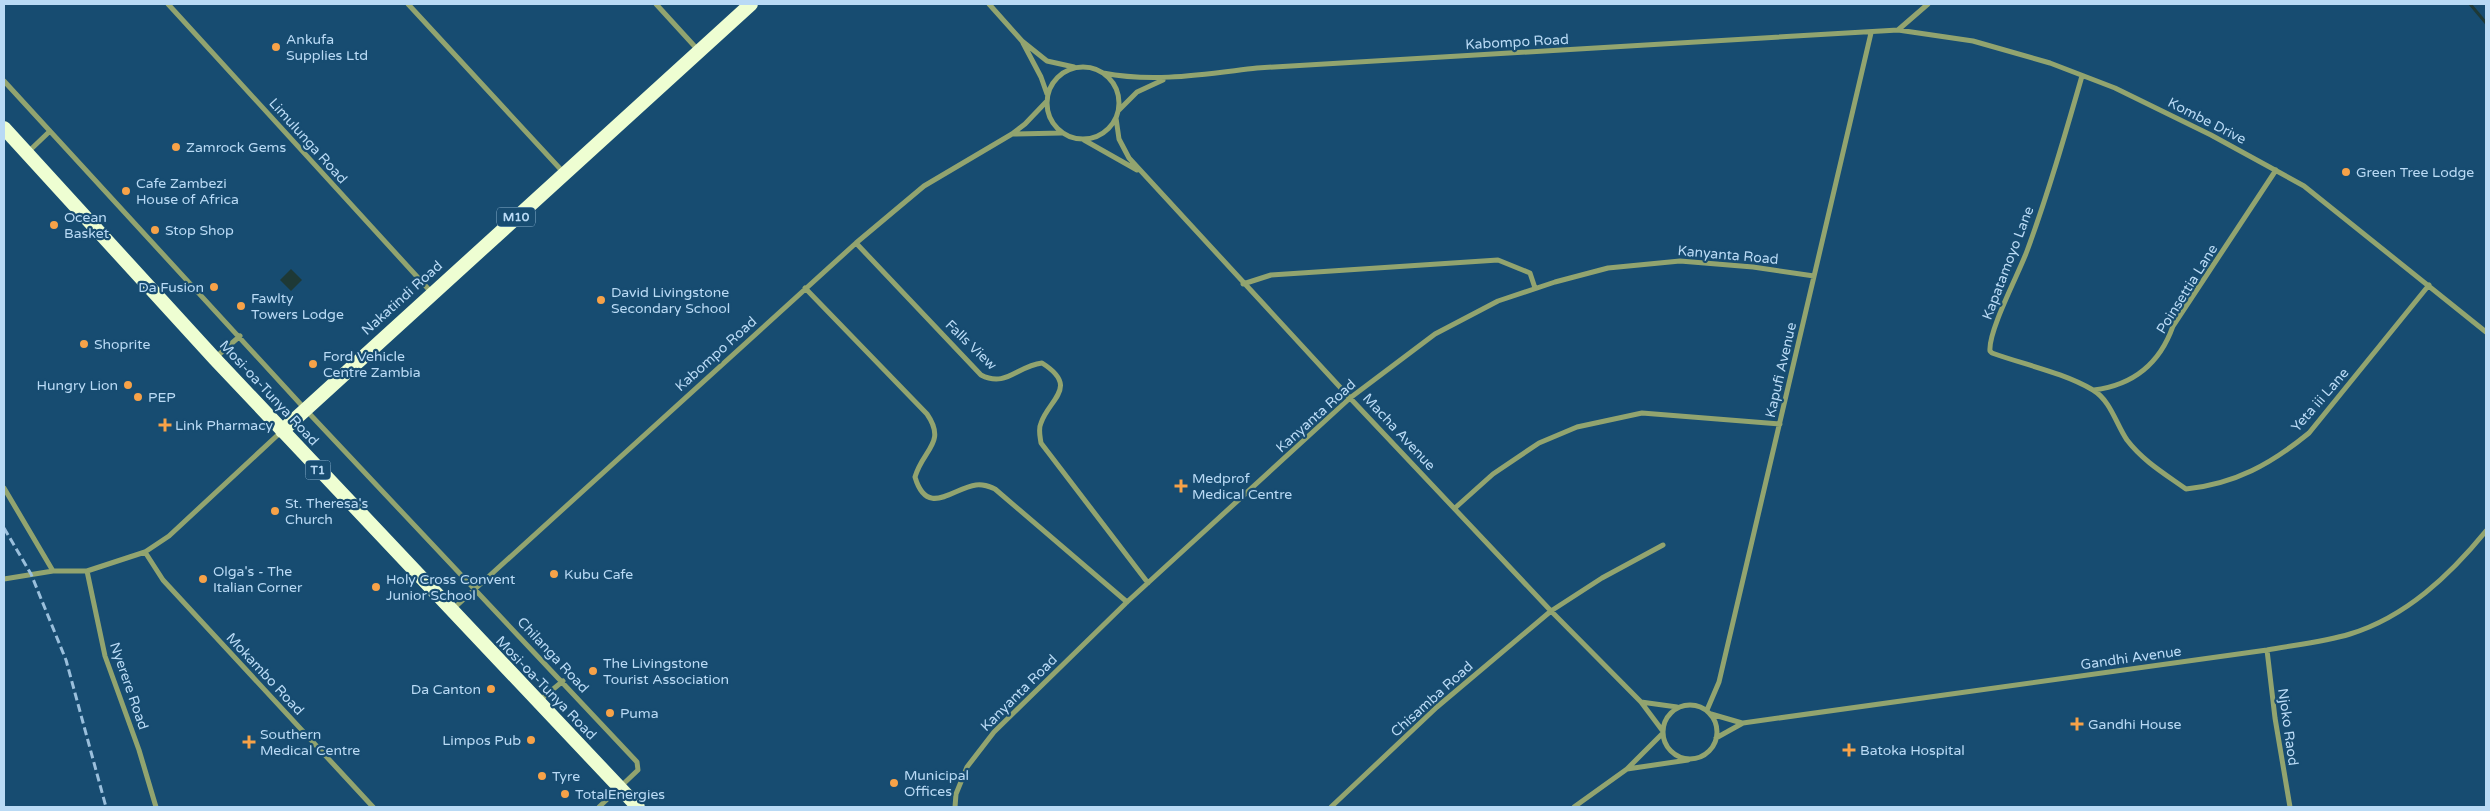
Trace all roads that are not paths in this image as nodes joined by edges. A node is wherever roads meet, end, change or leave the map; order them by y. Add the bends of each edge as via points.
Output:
1 (168, 4) edge
2 (408, 4) edge
3 (656, 4) edge
4 (751, 4) edge
5 (989, 4) edge
6 (1928, 4) edge
7 (1898, 30) junction
8 (1871, 33) junction
9 (1022, 41) junction
10 (700, 51) junction
11 (1076, 67) junction
12 (1103, 73) junction
13 (2082, 76) junction
14 (1166, 79) junction
15 (4, 81) edge
16 (1047, 99) junction
17 (1119, 111) junction
18 (1116, 118) junction
19 (4, 128) edge
20 (50, 132) junction
21 (1062, 133) junction
22 (1012, 134) junction
23 (1084, 140) junction
24 (27, 153) junction
25 (2276, 170) junction
26 (564, 174) junction
27 (1144, 174) junction
28 (856, 243) junction
29 (1814, 276) junction
30 (1243, 284) junction
31 (2429, 285) junction
32 (806, 288) junction
33 (1535, 288) junction
34 (432, 293) junction
35 (2486, 332) edge
36 (240, 336) junction
37 (215, 359) junction
38 (2094, 390) junction
39 (1350, 398) junction
40 (305, 409) junction
41 (1780, 424) junction
42 (282, 431) junction
43 (4, 488) edge
44 (1455, 508) junction
45 (2486, 531) edge
46 (1663, 545) dead end
47 (145, 552) junction
48 (53, 571) junction
49 (86, 571) junction
50 (4, 579) edge
51 (1148, 584) junction
52 (476, 588) junction
53 (1127, 602) junction
54 (450, 611) junction
55 (1551, 611) junction
56 (2267, 650) junction
57 (562, 681) junction
58 (538, 702) junction
59 (1641, 702) junction
60 (1678, 707) junction
61 (1709, 712) junction
62 (1743, 723) junction
63 (1662, 732) junction
64 (1716, 738) junction
65 (1692, 759) junction
66 (1626, 769) junction
67 (619, 788) junction
68 (156, 807) edge
69 (373, 807) edge
70 (598, 807) edge
71 (638, 807) edge
72 (955, 807) edge
73 (1331, 807) edge
74 (1574, 807) edge
75 (2290, 807) edge

1 - 34 street, Limulunga Road
2 - 26 street
3 - 10 street
4 - 10 highway, Nakatindi Road / M10
5 - 9 street
6 - 7 street
7 - 8 street, Kombe Drive
7 - 13 street, Kombe Drive via 1974,41 2050,62
8 - 14 street, Kabompo Road via 1257,68
8 - 29 street, Kapufi Avenue
9 - 11 street via 1047,61
9 - 16 street via 1042,77
10 - 26 highway, Nakatindi Road / M10
11 - 12 street via 1088,67
11 - 16 street via 1055,79
12 - 14 street, Kabompo Road
12 - 17 street via 1116,87
13 - 25 street, Kombe Drive via 2115,88
13 - 38 street, Kapatamoyo Lane via 2027,251 1989,347 1992,353
14 - 17 street, Kabompo Road via 1137,92
15 - 20 street, Chilanga Road
16 - 21 street via 1050,119
16 - 22 street, Kabompo Road
17 - 18 street
18 - 23 street via 1106,131
18 - 27 street, Macha Avenue via 1119,139 1129,158
19 - 24 highway, Mosi-oa-Tunya Road / T1
20 - 24 street
20 - 36 street, Chilanga Road
21 - 22 street, Kabompo Road
21 - 23 street
22 - 28 street, Kabompo Road via 924,186
23 - 27 street, Macha Avenue
24 - 37 highway, Mosi-oa-Tunya Road / T1
25 - 31 street, Kombe Drive via 2304,186
25 - 38 street, Poinsettia Lane via 2173,326 2164,348 2130,381
26 - 34 highway, Nakatindi Road / M10
27 - 30 street, Macha Avenue
28 - 32 street, Kabompo Road
28 - 51 street, Falls View via 981,375 992,380 1035,364 1042,363 1048,367 1059,380 1060,389 1058,398 1041,422 1041,442
29 - 33 street, Kanyanta Road via 1680,261 1608,268
29 - 41 street, Kapufi Avenue
30 - 33 street via 1271,275 1498,260 1530,273
30 - 39 street, Macha Avenue
31 - 35 street, Kombe Drive
31 - 38 street, Yeta iii Lane via 2309,433 2271,461 2214,486 2186,489 2152,466 2128,440 2110,406
32 - 52 street, Kabompo Road
32 - 53 street via 935,425 936,434 915,477 918,488 926,495 938,498 949,497 974,485 995,489
33 - 39 street, Kanyanta Road via 1498,301 1435,334
34 - 40 highway, Nakatindi Road / M10
36 - 37 street
36 - 40 street, Chilanga Road
37 - 42 highway, Mosi-oa-Tunya Road / T1
39 - 44 street, Macha Avenue
39 - 51 street, Kanyanta Road
40 - 42 highway, Nakatindi Road / M10
40 - 52 street, Chilanga Road
41 - 44 street via 1642,413 1577,427 1531,448 1493,474
41 - 61 street, Kapufi Avenue via 1719,682
42 - 47 street, Nakatindi Road via 169,536
42 - 54 highway, Mosi-oa-Tunya Road / T1
43 - 48 street
44 - 55 street, Macha Avenue
45 - 56 street, Gandhi Avenue via 2442,579 2402,610 2350,634
46 - 55 street, Chisamba Road via 1602,578
47 - 49 street, Nakatindi Road
47 - 69 street, Mokambo Road via 163,580
48 - 49 street, Nakatindi Road
48 - 50 street, Nakatindi Road
49 - 68 street, Nyerere Road via 105,656
51 - 53 street, Kanyanta Road
52 - 54 street, Kabompo Road
52 - 57 street, Chilanga Road
53 - 72 street, Kanyanta Road via 994,732 967,767 956,794
54 - 58 highway, Mosi-oa-Tunya Road / T1
55 - 59 street, Macha Avenue
55 - 73 street, Chisamba Road via 1437,707
56 - 62 street, Gandhi Avenue
56 - 75 street, Njoko Raod
57 - 58 street
57 - 67 street, Chilanga Road via 637,762 638,770
58 - 67 highway, Mosi-oa-Tunya Road / T1
59 - 60 street
59 - 63 street, Macha Avenue
60 - 61 street via 1688,704
60 - 63 street via 1670,713
61 - 62 street, Gandhi Avenue
61 - 64 street via 1715,721
62 - 64 street, Gandhi Avenue
63 - 65 street via 1669,750
63 - 66 street
64 - 65 street via 1707,753
65 - 66 street
66 - 74 street
67 - 70 street, Chilanga Road
67 - 71 highway, Mosi-oa-Tunya Road / T1

